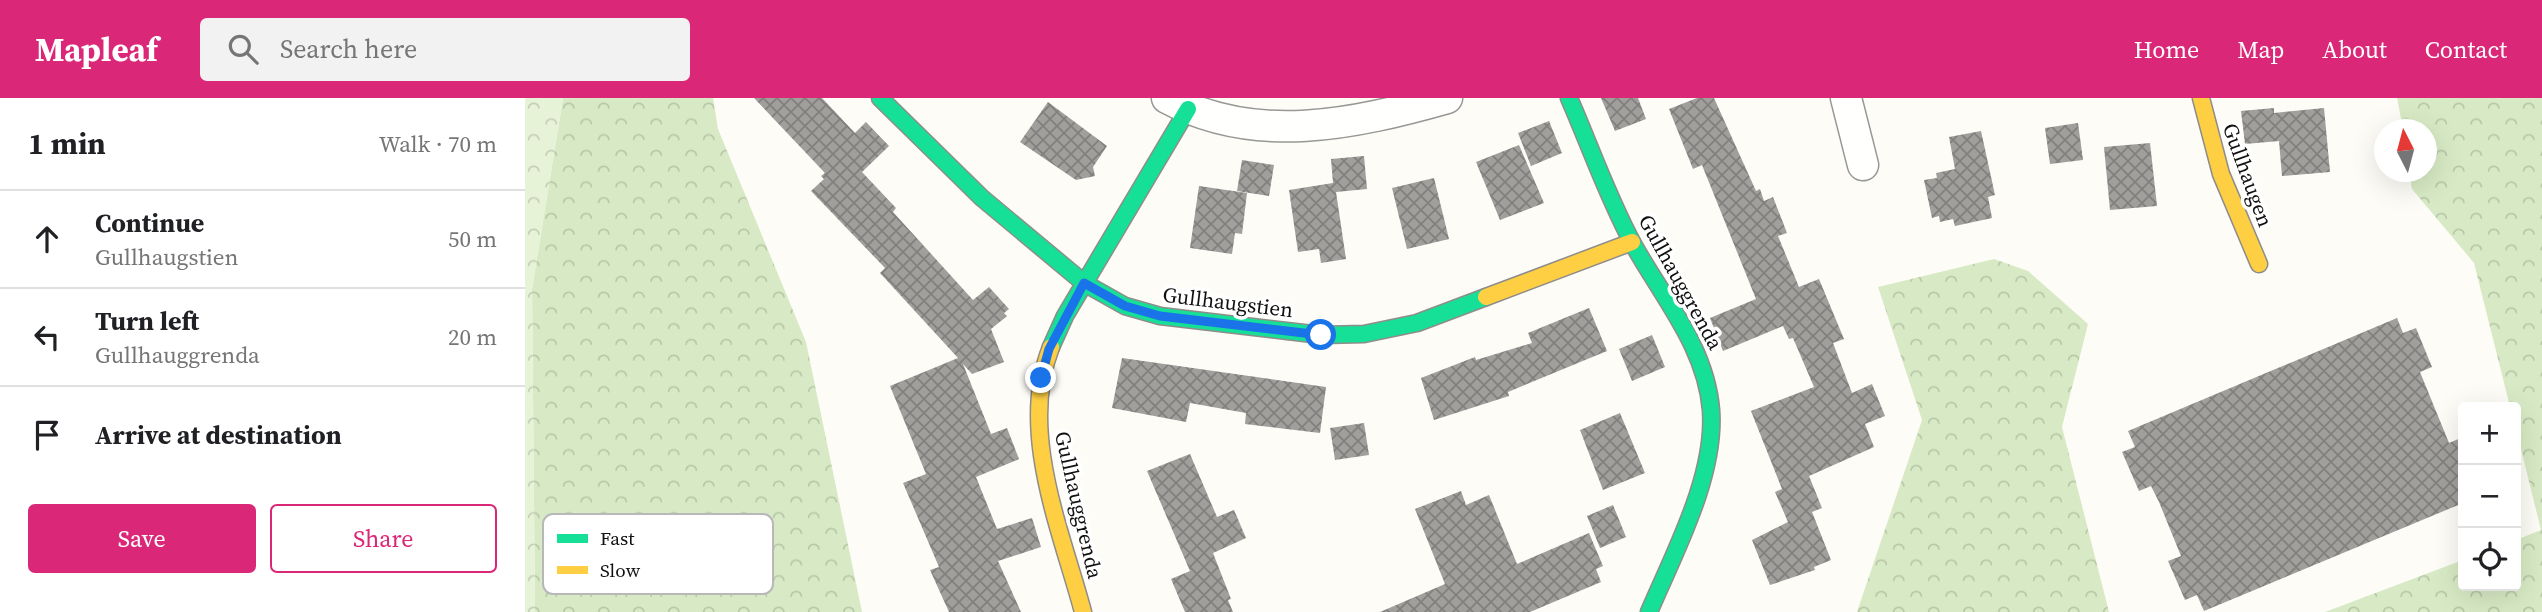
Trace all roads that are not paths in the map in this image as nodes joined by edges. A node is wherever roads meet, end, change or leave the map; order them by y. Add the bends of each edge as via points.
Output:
1 (880, 98) edge
2 (1447, 98) edge
3 (1569, 98) edge
4 (1846, 98) edge
5 (2201, 98) edge
6 (1177, 104) edge
7 (1863, 165) dead end
8 (1632, 242) junction
9 (2259, 264) dead end
10 (1084, 283) junction
11 (1083, 612) edge
12 (1649, 612) edge

1 - 10 street, Gullhaugstien via 982,198
2 - 6 street via 1378,118 1324,127 1267,126
3 - 8 street, Gullhauggrenda
4 - 7 street
5 - 9 street, Gullhaugen via 2221,174
6 - 10 street, Gullhauggrenda
8 - 10 street, Gullhaugstien via 1417,323 1364,334 1321,335 1160,316 1125,306
8 - 12 street, Gullhauggrenda via 1704,368 1711,412 1708,451 1689,519
10 - 11 street, Gullhauggrenda via 1049,349 1038,418

